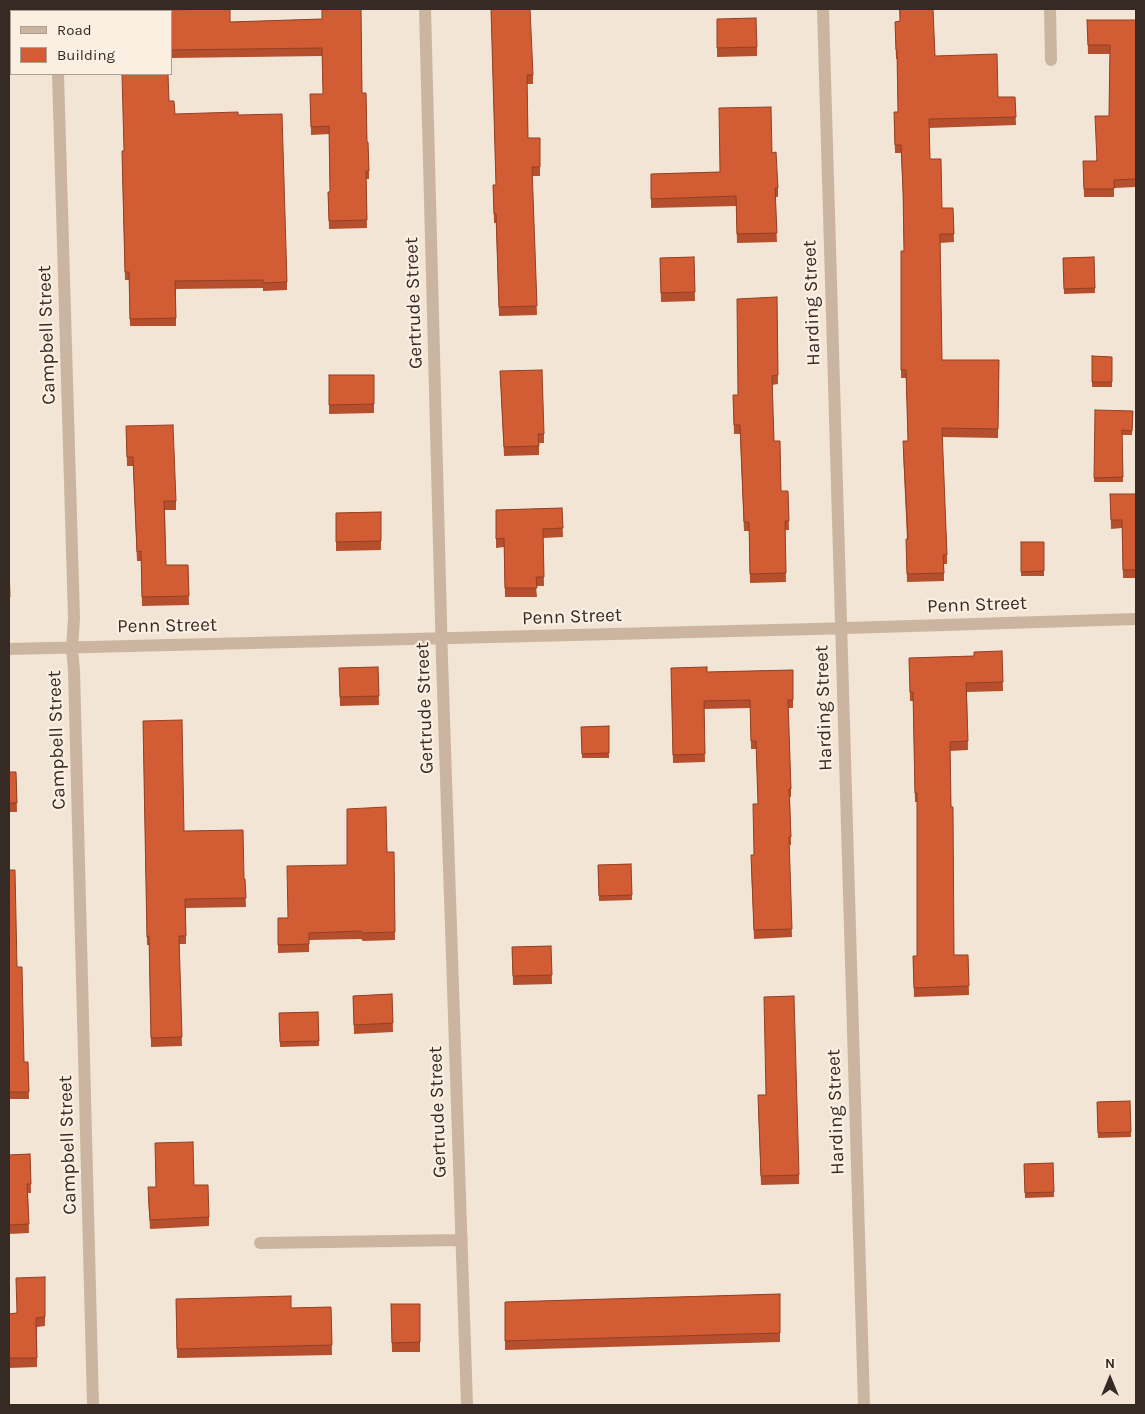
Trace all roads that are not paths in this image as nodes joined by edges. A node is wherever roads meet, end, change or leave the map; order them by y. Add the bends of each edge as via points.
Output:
1 (425, 9) edge
2 (823, 9) edge
3 (1050, 9) edge
4 (1051, 60) dead end
5 (58, 75) edge
6 (1136, 618) edge
7 (841, 628) junction
8 (441, 639) junction
9 (72, 648) junction
10 (9, 649) edge
11 (462, 1240) junction
12 (260, 1243) dead end
13 (93, 1405) edge
14 (467, 1405) edge
15 (864, 1405) edge

1 - 8 street, Gertrude Street
2 - 7 street, Harding Street
3 - 4 street
5 - 9 street, Campbell Street via 74,618
6 - 7 street, Penn Street
7 - 8 street, Penn Street
7 - 15 street, Harding Street
8 - 9 street, Penn Street
8 - 11 street, Gertrude Street
9 - 10 street, Penn Street
9 - 13 street, Campbell Street
11 - 12 street
11 - 14 street, Gertrude Street

